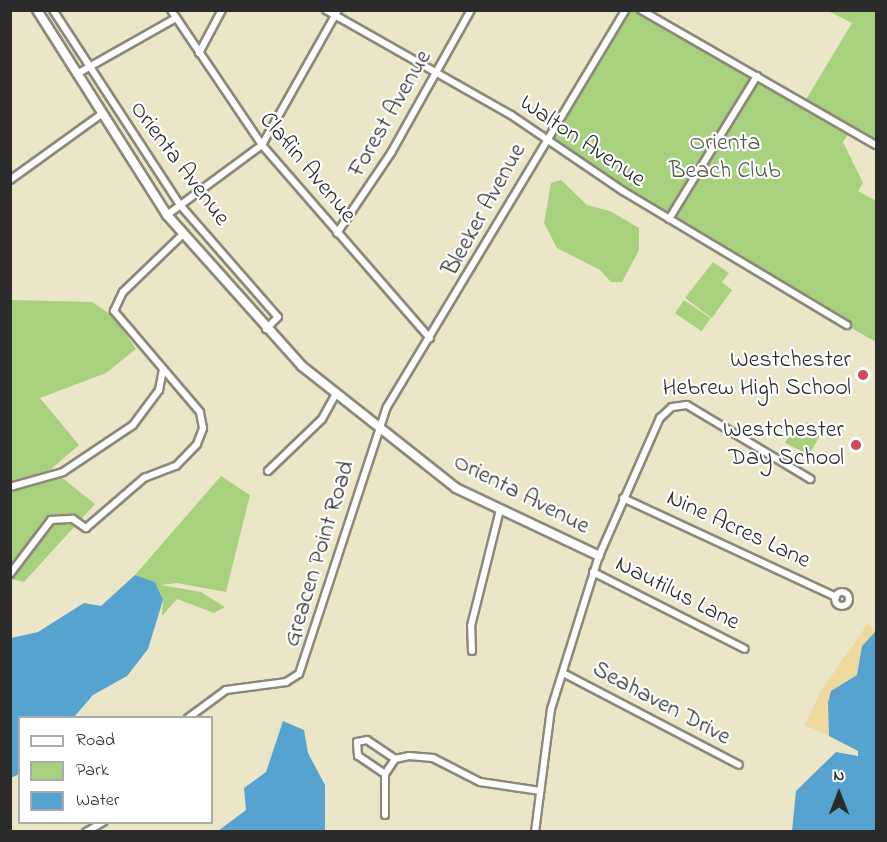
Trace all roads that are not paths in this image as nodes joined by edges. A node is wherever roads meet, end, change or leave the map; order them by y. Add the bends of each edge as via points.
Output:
1 (37, 10) edge
2 (52, 10) edge
3 (171, 10) edge
4 (222, 10) edge
5 (326, 10) edge
6 (471, 10) edge
7 (626, 10) edge
8 (641, 10) edge
9 (337, 13) edge
10 (176, 18) junction
11 (199, 53) junction
12 (88, 68) junction
13 (436, 71) junction
14 (77, 74) junction
15 (757, 76) junction
16 (100, 114) junction
17 (546, 137) junction
18 (262, 145) junction
19 (876, 146) edge
20 (10, 180) edge
21 (181, 206) junction
22 (168, 215) junction
23 (669, 219) junction
24 (337, 233) junction
25 (182, 235) junction
26 (847, 325) dead end
27 (265, 329) junction
28 (430, 338) junction
29 (163, 369) junction
30 (335, 396) junction
31 (377, 428) junction
32 (268, 471) dead end
33 (810, 479) dead end
34 (10, 487) edge
35 (623, 498) junction
36 (500, 510) junction
37 (598, 556) junction
38 (593, 572) junction
39 (10, 574) edge
40 (836, 597) dead end
41 (745, 649) dead end
42 (472, 651) dead end
43 (566, 674) junction
44 (189, 716) edge
45 (395, 759) junction
46 (739, 765) dead end
47 (385, 774) junction
48 (540, 791) junction
49 (385, 815) dead end
50 (535, 831) edge

1 - 14 street, Orienta Avenue
2 - 12 street, Orienta Avenue
3 - 10 street, Claflin Avenue
4 - 11 street
5 - 9 street, Walton Avenue
6 - 13 street, Forest Avenue
7 - 17 street, Bleeker Avenue
8 - 15 street
9 - 13 street, Walton Avenue
9 - 18 street
10 - 11 street, Claflin Avenue
10 - 12 street
11 - 18 street, Claflin Avenue
12 - 14 street
12 - 21 street, Orienta Avenue
13 - 17 street, Walton Avenue
13 - 24 street, Forest Avenue
14 - 16 street, Orienta Avenue
15 - 19 street
15 - 23 street
16 - 20 street
16 - 22 street, Orienta Avenue
17 - 23 street, Walton Avenue
17 - 28 street, Bleeker Avenue
18 - 21 street
18 - 24 street, Claflin Avenue
21 - 22 street
21 - 27 street, Orienta Avenue via 278,317
22 - 25 street, Orienta Avenue
23 - 26 street, Walton Avenue
24 - 28 street, Claflin Avenue
25 - 27 street, Orienta Avenue
25 - 29 street via 123,292 114,311
27 - 30 street, Orienta Avenue
28 - 31 street, Bleeker Avenue
29 - 34 street via 159,390 133,425 53,475
29 - 39 street via 203,421 197,444 176,466 144,478 86,528 74,519 51,520
30 - 31 street, Orienta Avenue
30 - 32 street via 322,418
31 - 36 street, Orienta Avenue via 456,488
31 - 44 street, Greacen Point Road via 299,674 286,682 226,690
33 - 35 street via 696,409 672,407 657,423
35 - 37 street
35 - 40 street, Nine Acres Lane
36 - 37 street, Orienta Avenue
36 - 42 street via 471,626
37 - 38 street, Orienta Avenue
38 - 41 street, Nautilus Lane
38 - 43 street, Orienta Avenue
43 - 46 street, Seahaven Drive
43 - 48 street, Orienta Avenue via 547,726
45 - 47 street
45 - 47 street via 368,740 357,742 358,756
45 - 48 street via 425,756 480,782
47 - 49 street
48 - 50 street, Orienta Avenue

